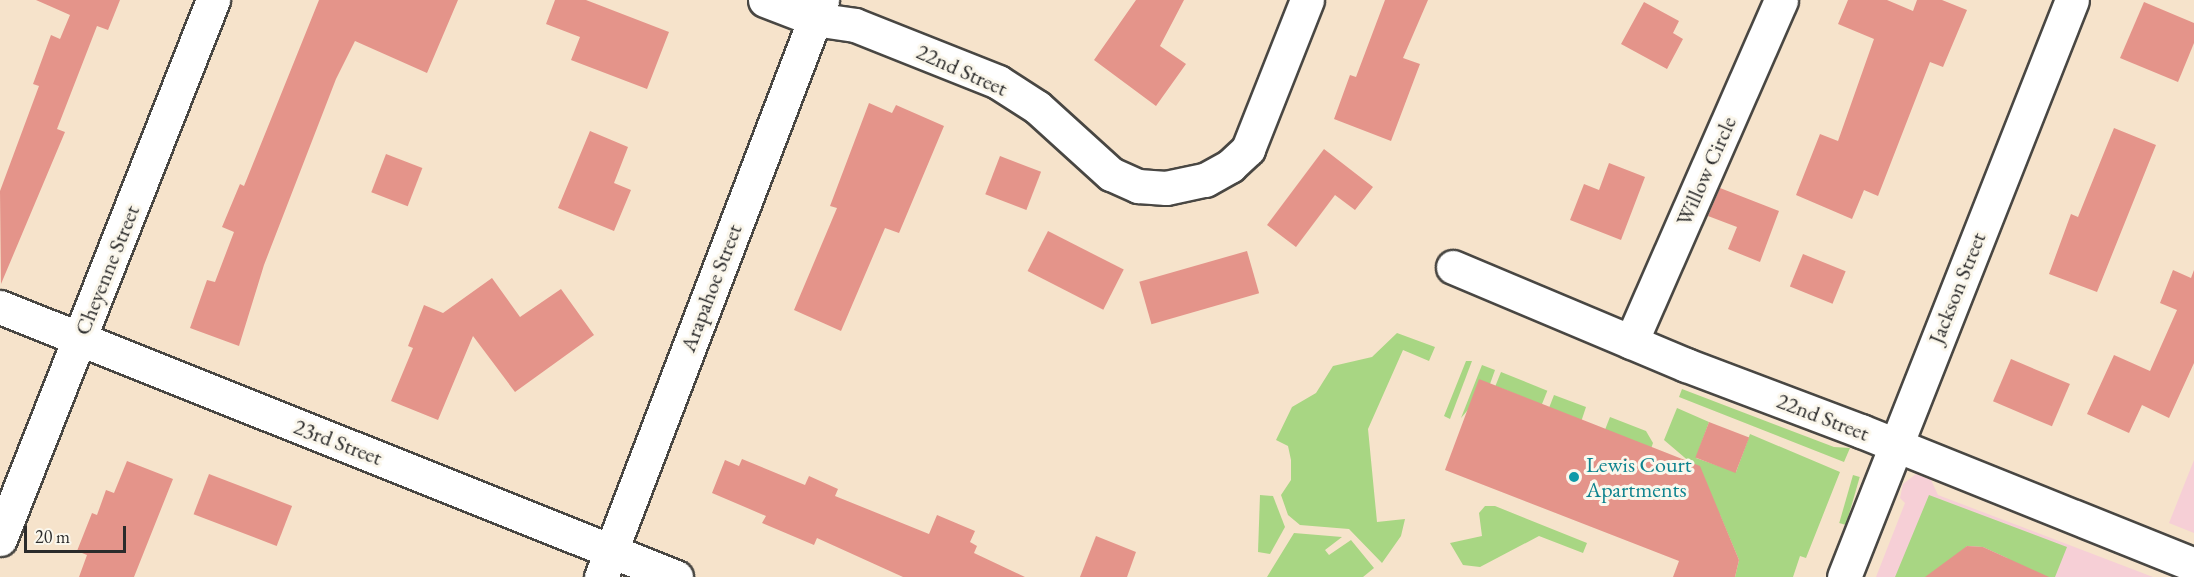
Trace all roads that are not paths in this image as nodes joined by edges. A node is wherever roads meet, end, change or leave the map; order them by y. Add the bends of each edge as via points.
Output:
1 (213, 0) edge
2 (765, 0) edge
3 (1308, 0) edge
4 (1780, 0) edge
5 (2072, 0) edge
6 (818, 9) edge
7 (1453, 267) dead end
8 (0, 307) edge
9 (80, 340) junction
10 (1631, 342) junction
11 (1894, 446) junction
12 (0, 539) edge
13 (605, 563) edge
14 (2194, 565) edge
15 (676, 577) edge
16 (1844, 577) edge

1 - 9 street, Cheyenne Street
2 - 6 street, 22nd Street
3 - 6 street, 22nd Street via 1248,149 1230,166 1205,180 1166,188 1138,186 1111,174 1037,107 998,82
4 - 10 street, Willow Circle
5 - 11 street, Jackson Street
6 - 13 street, Arapahoe Street
7 - 10 street, 22nd Street
8 - 9 street, 23rd Street
9 - 12 street, Cheyenne Street
9 - 13 street, 23rd Street
10 - 11 street, 22nd Street
11 - 14 street, 22nd Street
11 - 16 street, Jackson Street
13 - 15 street, 23rd Street

